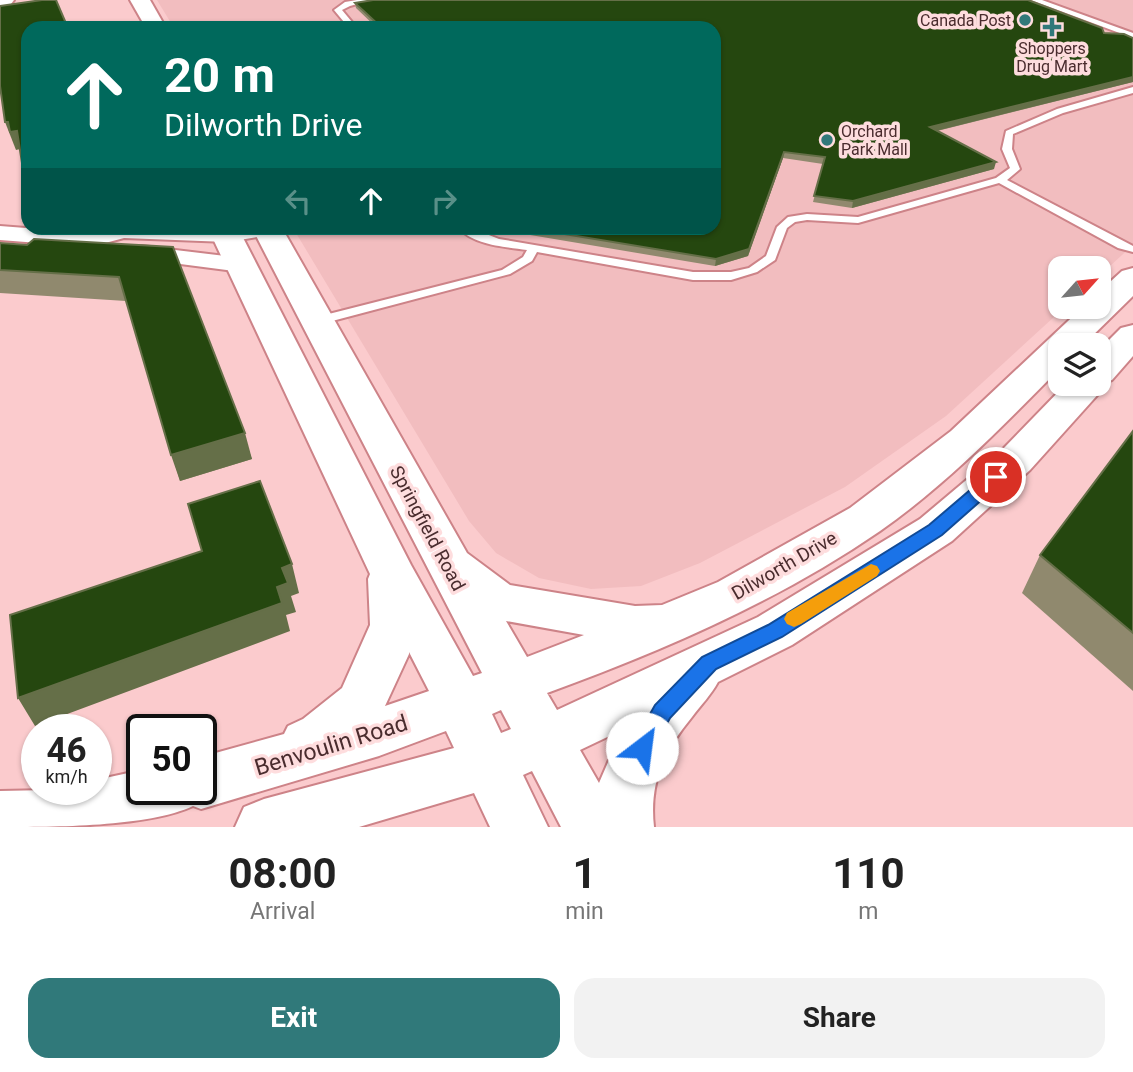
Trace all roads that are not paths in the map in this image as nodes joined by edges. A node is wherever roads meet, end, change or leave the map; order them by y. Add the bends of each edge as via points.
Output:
1 (140, 0) edge
2 (367, 0) edge
3 (1035, 0) edge
4 (1063, 0) edge
5 (1045, 4) junction
6 (152, 21) edge
7 (347, 21) edge
8 (1133, 36) edge
9 (1133, 90) edge
10 (1000, 180) junction
11 (0, 233) edge
12 (21, 235) edge
13 (26, 235) edge
14 (108, 235) edge
15 (162, 235) edge
16 (249, 235) edge
17 (271, 235) edge
18 (476, 235) edge
19 (90, 240) junction
20 (231, 242) edge
21 (533, 249) junction
22 (1133, 249) edge
23 (1133, 278) edge
24 (317, 321) junction
25 (1076, 333) edge
26 (1133, 335) edge
27 (1111, 359) edge
28 (1048, 360) edge
29 (1076, 396) edge
30 (442, 555) junction
31 (391, 570) junction
32 (675, 620) junction
33 (709, 663) junction
34 (514, 684) junction
35 (460, 703) junction
36 (545, 740) junction
37 (488, 764) junction
38 (221, 778) edge
39 (126, 800) edge
40 (0, 818) edge
41 (264, 827) edge
42 (519, 827) edge
43 (592, 827) edge
44 (625, 827) edge

1 - 6 main road
2 - 7 lane via 338,10
3 - 5 lane
4 - 5 lane
5 - 8 lane
9 - 10 lane via 1060,111 1009,133 1007,149 1015,169
10 - 21 lane via 858,220 792,219 782,227 771,258 760,267 732,276 693,276
10 - 22 lane
11 - 12 street
13 - 19 street
14 - 19 street
15 - 20 street
16 - 20 street
17 - 24 main road, Springfield Road
18 - 21 lane
19 - 20 street via 98,248
20 - 31 main road
21 - 24 lane via 528,259 506,272
23 - 25 main road, Dilworth Drive
24 - 30 main road, Springfield Road
26 - 27 main road
28 - 32 main road, Dilworth Drive via 965,440 865,519 735,595
29 - 33 main road via 1017,460 936,530 775,631
30 - 32 main road via 497,601 635,625
30 - 34 main road, Springfield Road
31 - 35 main road
31 - 38 main road via 394,625 360,704 322,736
32 - 34 main road, Dilworth Drive
33 - 36 main road
33 - 44 main road via 663,712 632,766 622,811
34 - 35 main road, Dilworth Drive
34 - 36 main road, Springfield Road
35 - 37 main road
35 - 38 main road, Benvoulin Road
36 - 37 main road
36 - 43 main road, Springfield Road
37 - 41 main road
37 - 42 main road
39 - 40 main road via 67,814

